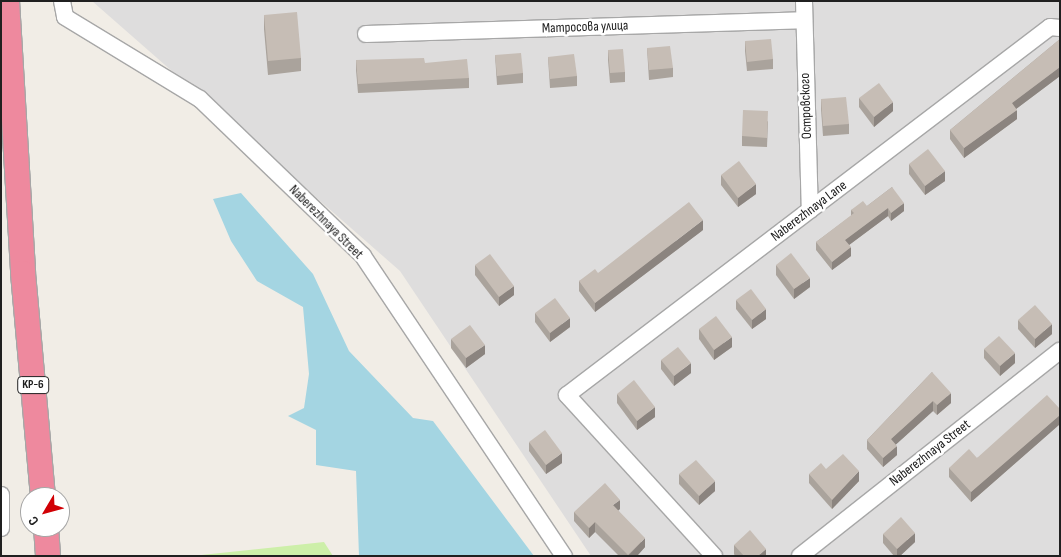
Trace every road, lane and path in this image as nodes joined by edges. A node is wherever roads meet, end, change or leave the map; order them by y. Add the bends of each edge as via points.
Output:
1 (7, 1) edge
2 (62, 1) edge
3 (804, 1) edge
4 (803, 20) junction
5 (1055, 28) edge
6 (366, 34) dead end
7 (810, 210) junction
8 (1060, 351) edge
9 (42, 487) edge
10 (1, 495) edge
11 (1, 528) edge
12 (47, 537) edge
13 (48, 556) edge
14 (564, 556) edge
15 (714, 556) edge
16 (800, 556) edge

1 - 9 highway, KP-6 via 23,274
2 - 14 street, Naberezhnaya Street via 65,17 200,99 363,256
3 - 4 street, Островского
4 - 6 street, Матросова улица
4 - 7 street, Островского
5 - 7 street, Naberezhnaya Lane
7 - 15 street, Naberezhnaya Lane via 567,395
8 - 16 street, Naberezhnaya Street
10 - 11 street
12 - 13 highway

